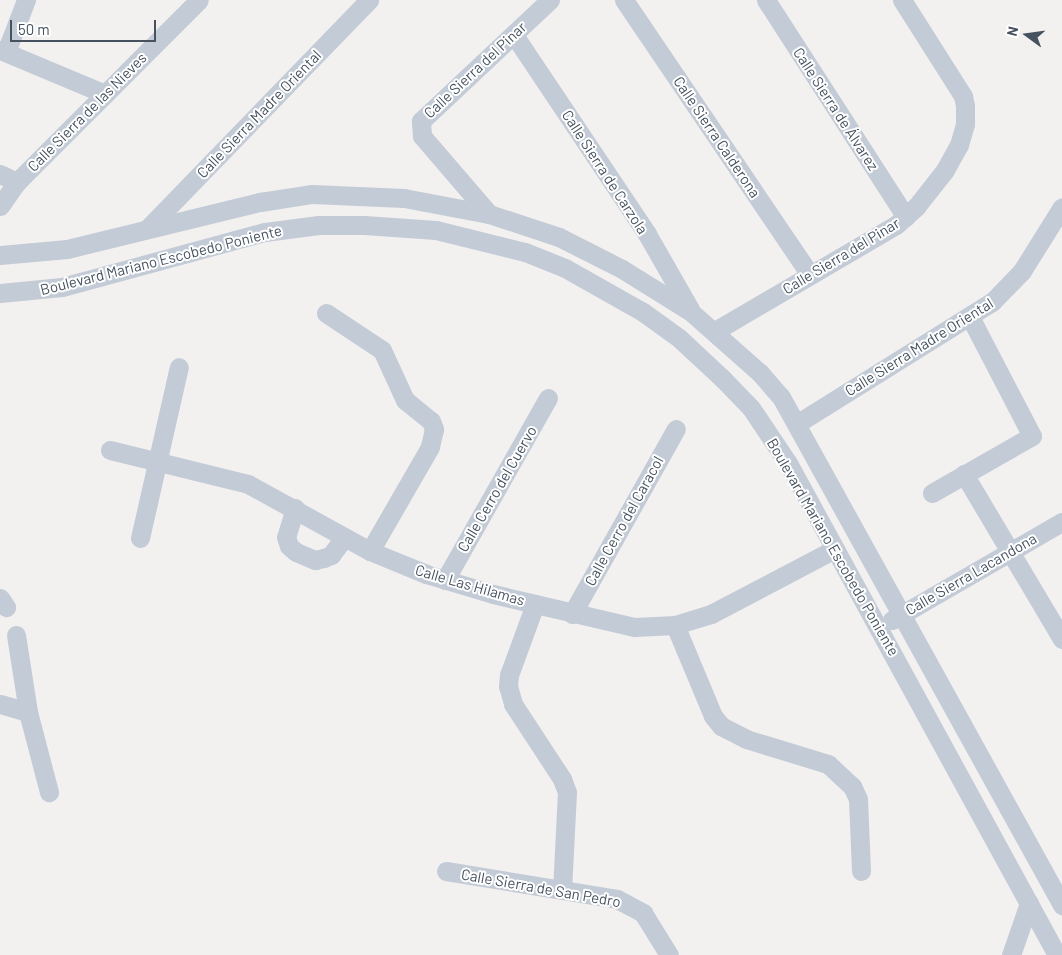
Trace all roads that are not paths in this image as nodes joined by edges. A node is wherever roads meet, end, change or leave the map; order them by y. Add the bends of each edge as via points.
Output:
1 (26, 0) edge
2 (369, 0) edge
3 (550, 0) edge
4 (624, 0) edge
5 (766, 0) edge
6 (904, 1) edge
7 (190, 2) edge
8 (514, 34) junction
9 (3, 51) edge
10 (105, 94) junction
11 (9, 178) edge
12 (0, 206) edge
13 (1062, 207) edge
14 (489, 214) junction
15 (906, 217) junction
16 (148, 228) junction
17 (0, 256) edge
18 (810, 275) junction
19 (0, 293) edge
20 (691, 312) junction
21 (326, 313) dead end
22 (970, 317) junction
23 (715, 331) junction
24 (179, 367) dead end
25 (548, 398) dead end
26 (798, 423) junction
27 (676, 429) dead end
28 (110, 450) dead end
29 (158, 461) junction
30 (964, 474) junction
31 (932, 493) dead end
32 (295, 508) junction
33 (1062, 522) edge
34 (140, 538) dead end
35 (344, 538) junction
36 (835, 550) junction
37 (370, 551) junction
38 (1011, 551) junction
39 (445, 580) junction
40 (535, 604) junction
41 (572, 614) junction
42 (902, 614) junction
43 (675, 625) junction
44 (880, 627) junction
45 (16, 635) dead end
46 (1062, 639) edge
47 (0, 704) edge
48 (28, 712) junction
49 (49, 792) dead end
50 (446, 871) dead end
51 (860, 871) dead end
52 (562, 890) junction
53 (1029, 903) junction
54 (1062, 905) edge
55 (669, 955) edge
56 (1011, 955) edge
57 (1057, 955) edge

1 - 9 street
2 - 16 street, Calle Sierra Madre Oriental
3 - 8 street, Calle Sierra del Pinar
4 - 18 street, Calle Sierra Calderona
5 - 15 street, Calle Sierra de Álvarez
6 - 15 street, Calle Sierra del Pinar via 963,96 966,114 959,145 945,170
7 - 10 street, Calle Sierra de las Nieves
8 - 14 street, Calle Sierra del Pinar via 424,117 419,126 422,136
8 - 20 street, Calle Sierra de Carzola via 647,234
9 - 10 street
10 - 11 street, Calle Sierra de las Nieves
11 - 12 street, Calle Sierra de las Nieves
13 - 22 street, Calle Sierra Madre Oriental via 1022,271 999,296
14 - 16 street, Boulevard Mariano Escobedo Poniente via 404,198 312,194 260,202
14 - 20 street, Boulevard Mariano Escobedo Poniente via 559,237 592,252
15 - 18 street, Calle Sierra del Pinar
16 - 17 street, Boulevard Mariano Escobedo Poniente via 67,249
18 - 23 street, Calle Sierra del Pinar
19 - 36 street, Boulevard Mariano Escobedo Poniente via 62,287 265,232 318,225 436,230 525,252 565,268 643,312 679,338 723,379 751,408 774,442
20 - 23 street, Boulevard Mariano Escobedo Poniente
21 - 37 street via 382,350 405,400 432,422 434,429 430,447
22 - 26 street, Calle Sierra Madre Oriental
22 - 30 street via 1032,436
23 - 26 street, Boulevard Mariano Escobedo Poniente via 760,373
24 - 29 street
25 - 39 street, Calle Cerro del Cuervo
26 - 42 street, Boulevard Mariano Escobedo Poniente
27 - 41 street, Calle Cerro del Caracol
28 - 29 street, Calle Las Hilamas
29 - 32 street, Calle Las Hilamas via 248,484
29 - 34 street
30 - 31 street
30 - 38 street
32 - 35 street, Calle Las Hilamas
32 - 35 street via 286,536 289,546 296,552 315,560 324,558 331,555
33 - 38 street, Calle Sierra Lacandona
35 - 37 street, Calle Las Hilamas
36 - 43 street, Calle Las Hilamas via 711,614
36 - 44 street, Boulevard Mariano Escobedo Poniente
37 - 39 street, Calle Las Hilamas
38 - 42 street, Calle Sierra Lacandona
38 - 46 street
39 - 40 street, Calle Las Hilamas
40 - 41 street, Calle Las Hilamas
40 - 52 street via 508,686 512,704 562,779 566,792
41 - 43 street, Calle Las Hilamas via 634,627
42 - 44 street, Calle Sierra Lacandona
42 - 54 street, Boulevard Mariano Escobedo Poniente
43 - 51 street via 713,716 721,726 746,739 828,764 852,786 858,800
44 - 53 street, Boulevard Mariano Escobedo Poniente
45 - 48 street
47 - 48 street
48 - 49 street
50 - 52 street, Calle Sierra de San Pedro
52 - 55 street, Calle Sierra de San Pedro via 617,899 632,905 653,924
53 - 56 street
53 - 57 street, Boulevard Mariano Escobedo Poniente

